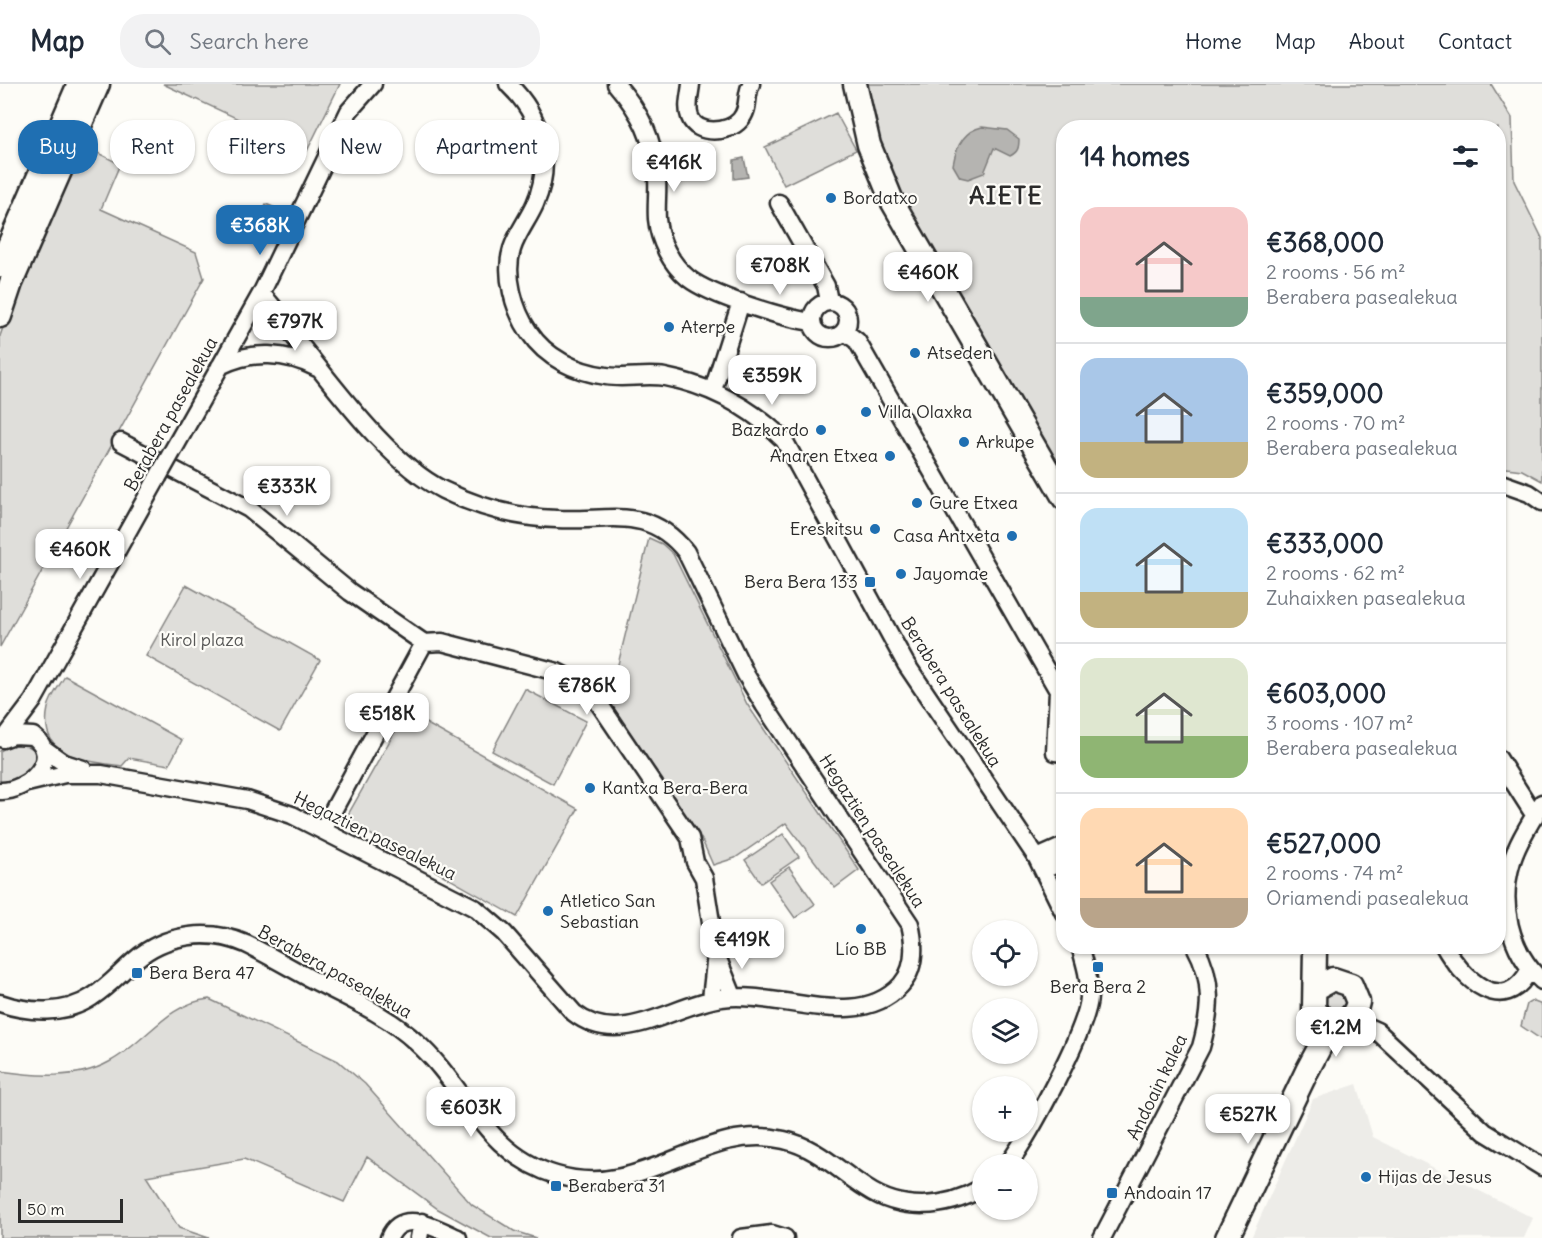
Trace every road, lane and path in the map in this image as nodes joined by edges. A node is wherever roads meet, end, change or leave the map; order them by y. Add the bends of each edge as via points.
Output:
1 (79, 84) edge
2 (98, 84) edge
3 (508, 84) edge
4 (616, 84) edge
5 (691, 84) edge
6 (751, 84) edge
7 (855, 84) edge
8 (369, 86) edge
9 (779, 203) dead end
10 (0, 266) edge
11 (261, 294) junction
12 (741, 302) junction
13 (829, 302) junction
14 (0, 316) edge
15 (812, 322) junction
16 (286, 325) junction
17 (844, 331) junction
18 (269, 354) junction
19 (220, 366) junction
20 (323, 372) junction
21 (712, 390) junction
22 (121, 442) dead end
23 (1056, 484) edge
24 (1506, 485) edge
25 (1542, 502) edge
26 (424, 643) junction
27 (1056, 689) edge
28 (33, 701) junction
29 (1, 740) edge
30 (42, 746) junction
31 (1506, 768) edge
32 (101, 774) junction
33 (27, 783) junction
34 (2, 792) edge
35 (1538, 810) edge
36 (323, 830) junction
37 (1056, 852) edge
38 (1056, 861) edge
39 (1041, 864) junction
40 (1056, 896) edge
41 (716, 954) junction
42 (1082, 954) edge
43 (1200, 954) edge
44 (1315, 954) edge
45 (1320, 954) edge
46 (1449, 954) edge
47 (1536, 975) edge
48 (1340, 979) junction
49 (733, 996) junction
50 (711, 999) junction
51 (1315, 999) junction
52 (1358, 1002) junction
53 (0, 1003) edge
54 (1341, 1022) junction
55 (1382, 1036) junction
56 (1306, 1071) junction
57 (1013, 1154) edge
58 (1524, 1156) junction
59 (1542, 1161) edge
60 (1542, 1167) edge
61 (972, 1193) edge
62 (420, 1230) edge
63 (389, 1238) edge
64 (458, 1238) edge
65 (741, 1238) edge
66 (785, 1238) edge
67 (1102, 1238) edge
68 (1227, 1238) edge

1 - 10 street
2 - 14 street
3 - 21 street, Berabera pasealekua via 532,113 544,148 540,191 518,233 511,258 512,292 528,331 557,360 582,371 606,376 663,377
4 - 12 street via 645,123 652,143 657,220 673,262 689,279
5 - 6 street via 691,120 697,126 718,130 740,121 747,108
7 - 23 street via 869,146 892,201
8 - 11 street, Berabera pasealekua via 349,111
9 - 13 street via 826,286
11 - 16 street, Hegaztien pasealekua
11 - 19 street, Berabera pasealekua
12 - 15 street
12 - 21 street
13 - 15 street via 816,308
13 - 17 street via 845,308 849,320
15 - 17 street via 817,332 828,338
16 - 18 street via 277,348
16 - 20 street, Hegaztien pasealekua
17 - 27 street via 857,341
18 - 19 street, Hegaztien pasealekua via 238,358
18 - 20 street, Hegaztien pasealekua via 289,357
19 - 28 street, Berabera pasealekua, bridge
20 - 49 street, Hegaztien pasealekua via 393,453 441,489 470,502 532,517 634,518 656,525 675,538 686,552 746,675 897,902 910,924 914,941 904,982 883,1002 870,1007 836,1008
21 - 39 street, Berabera pasealekua via 753,413 784,440 906,664
22 - 26 street via 249,509 350,592
24 - 25 street
26 - 36 street
26 - 41 street via 442,642 557,672 598,702 694,846 695,861 704,878
28 - 29 street, Berabera pasealekua
28 - 30 street via 34,722
29 - 30 street, Berabera pasealekua via 28,735
30 - 32 street, Hegaztien pasealekua via 64,763
30 - 33 street via 40,771
31 - 35 street
32 - 33 street, Hegaztien pasealekua via 65,774
32 - 36 street, Hegaztien pasealekua via 258,802
33 - 34 street
35 - 47 street via 1512,860 1506,882 1511,933
36 - 50 street, Hegaztien pasealekua via 490,919 585,1022 600,1028 634,1025
37 - 39 street
38 - 39 street
39 - 40 street, Berabera pasealekua
41 - 49 street
41 - 50 street
42 - 57 street via 1089,977 1089,999 1082,1026
43 - 67 street, Andoain kalea via 1210,997 1201,1047
44 - 51 street
45 - 48 street
46 - 47 street via 1459,971 1482,988 1500,991
48 - 51 street via 1327,980
48 - 52 street via 1355,990
49 - 50 street, Hegaztien pasealekua
51 - 54 street via 1323,1020
51 - 56 street
52 - 54 street via 1352,1015
52 - 55 street
53 - 61 street, Berabera pasealekua via 39,1011 79,1004 161,944 189,936 218,936 246,945 397,1026 429,1054 500,1144 527,1163 557,1176 589,1181 621,1179 727,1140 756,1137 785,1140 814,1151 865,1187 902,1203 942,1204
54 - 55 street via 1363,1024
54 - 56 street via 1324,1039
55 - 58 street via 1485,1132
56 - 68 street
58 - 59 street
58 - 60 street
62 - 63 street via 406,1222
62 - 64 street
65 - 66 street via 772,1234

